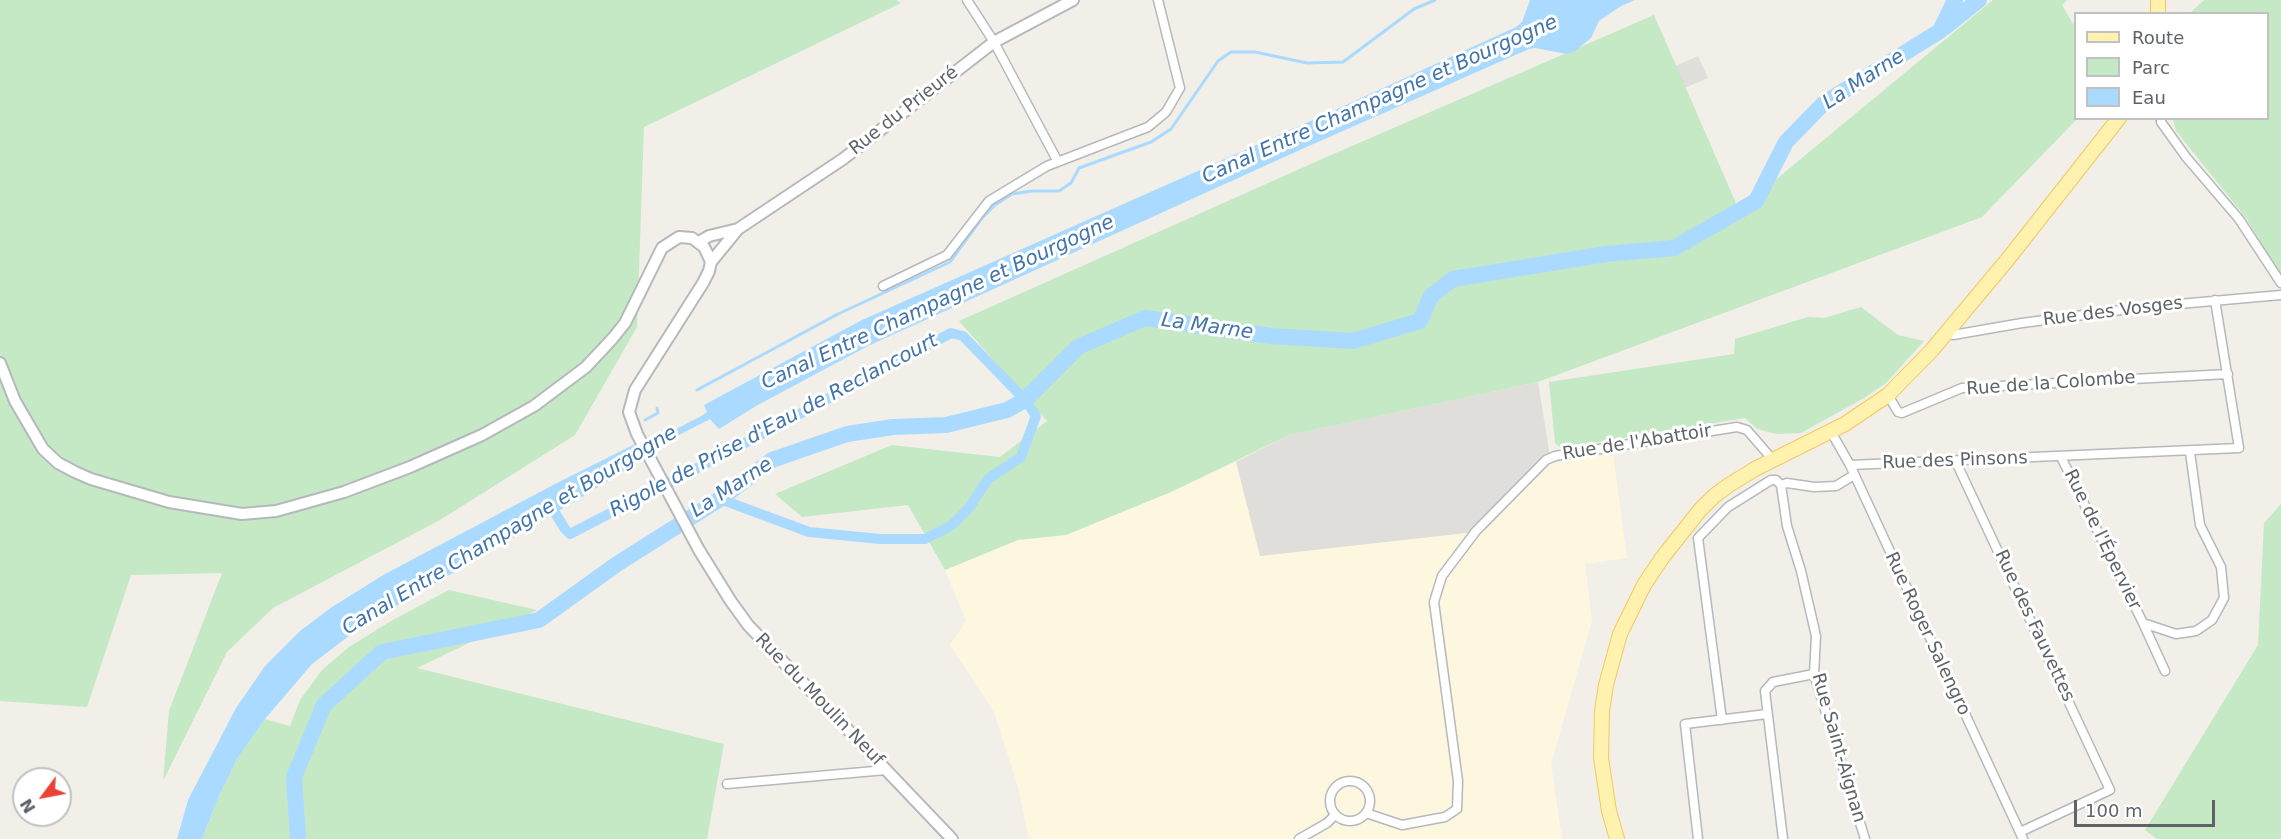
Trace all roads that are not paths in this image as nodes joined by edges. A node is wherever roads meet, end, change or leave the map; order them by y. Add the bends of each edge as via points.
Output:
1 (967, 0) edge
2 (1073, 0) edge
3 (1158, 0) edge
4 (994, 42) junction
5 (2117, 120) edge
6 (2161, 120) edge
7 (1058, 162) junction
8 (738, 229) junction
9 (699, 242) junction
10 (711, 262) junction
11 (2281, 283) edge
12 (883, 286) dead end
13 (2281, 295) edge
14 (2215, 300) junction
15 (1948, 332) junction
16 (0, 363) edge
17 (2228, 374) junction
18 (1888, 395) junction
19 (1830, 430) junction
20 (2190, 452) junction
21 (2061, 457) junction
22 (1773, 460) junction
23 (1956, 462) junction
24 (1850, 465) junction
25 (1854, 475) junction
26 (1781, 485) junction
27 (668, 491) joint
28 (2143, 624) junction
29 (2164, 671) dead end
30 (1814, 674) junction
31 (1767, 714) junction
32 (1722, 720) junction
33 (886, 770) junction
34 (727, 784) dead end
35 (1366, 813) junction
36 (1335, 815) junction
37 (2022, 835) edge
38 (952, 839) edge
39 (1299, 839) edge
40 (1617, 839) edge
41 (1698, 839) edge
42 (1784, 839) edge
43 (1865, 839) edge

1 - 4 street
2 - 4 street, Rue du Prieuré
3 - 7 street via 1180,88 1166,112 1148,127
4 - 7 street
4 - 8 street, Rue du Prieuré via 843,159
5 - 15 main road
6 - 11 street via 2186,157 2239,219
7 - 12 street via 989,201 946,255
8 - 9 street, Rue du Prieuré
8 - 10 street, Rue du Prieuré
9 - 10 street
9 - 16 street, Rue du Prieuré via 679,237 667,243 613,338 586,367 534,406 482,435 410,467 344,492 260,514 169,502 91,479 58,463 31,431
10 - 27 street, Rue du Prieuré via 704,283 634,390 629,412
13 - 14 street, Rue des Vosges
14 - 15 street, Rue des Vosges via 2022,322 1953,335
14 - 17 street
15 - 18 main road
17 - 18 street, Rue de la Colombe via 1962,388 1902,413
17 - 20 street, Rue des Pinsons via 2239,448
18 - 19 main road
19 - 22 main road
19 - 24 street, Rue Roger Salengro
20 - 21 street, Rue des Pinsons
20 - 28 street, Rue de l'Épervier via 2200,525 2220,567 2224,598 2212,620 2196,631 2176,634
21 - 23 street, Rue des Pinsons
21 - 28 street, Rue de l'Épervier
22 - 35 street, Rue de l'Abattoir via 1747,430 1737,428 1546,460 1476,531 1442,576 1434,602 1458,781 1456,809 1445,817 1402,825
22 - 40 main road via 1730,485 1700,510 1644,585 1620,634 1606,685 1600,736 1604,784
23 - 24 street, Rue des Pinsons
23 - 37 street, Rue des Fauvettes via 2110,790
24 - 25 street, Rue Roger Salengro
25 - 26 street via 1836,486
25 - 37 street, Rue Roger Salengro
26 - 30 street, Rue Saint-Aignan via 1787,526 1816,636
26 - 32 street via 1771,480 1728,507 1698,538
27 - 33 street, Rue du Moulin Neuf via 699,550 748,625
28 - 29 street
30 - 31 street via 1773,682 1765,691
30 - 43 street, Rue Saint-Aignan
31 - 32 street
31 - 42 street
32 - 41 street via 1685,724
33 - 34 street
33 - 38 street, Rue du Moulin Neuf
35 - 36 street via 1350,821
35 - 36 street via 1367,791 1349,781 1337,785 1330,796
36 - 39 street

